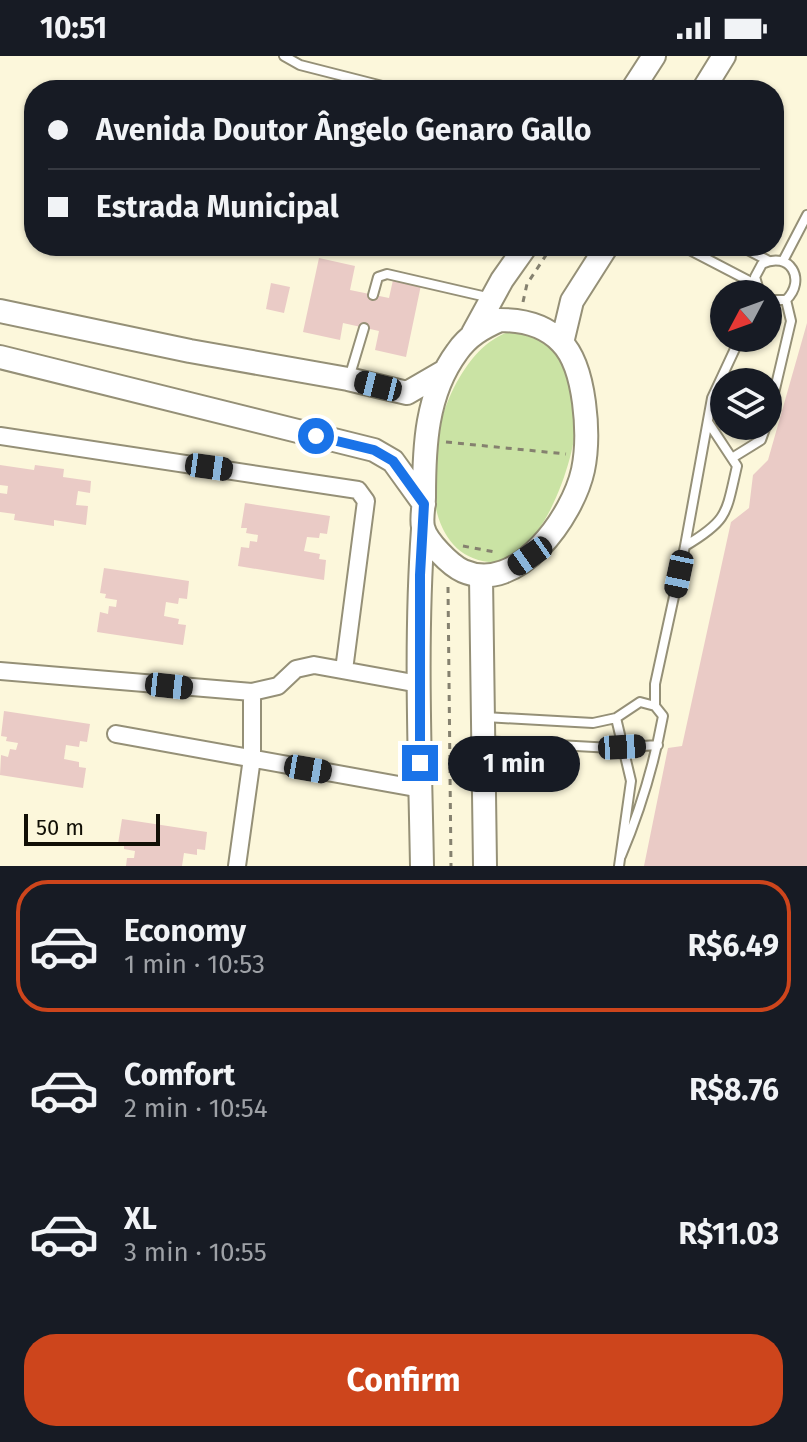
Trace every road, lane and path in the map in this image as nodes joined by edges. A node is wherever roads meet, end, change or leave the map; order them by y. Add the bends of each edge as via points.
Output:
1 (284, 56) edge
2 (654, 56) edge
3 (724, 56) edge
4 (359, 80) edge
5 (638, 80) edge
6 (709, 80) edge
7 (807, 215) edge
8 (520, 256) edge
9 (545, 256) edge
10 (601, 256) edge
11 (701, 256) edge
12 (759, 256) edge
13 (769, 261) junction
14 (783, 261) junction
15 (747, 280) edge
16 (756, 280) edge
17 (373, 295) dead end
18 (492, 299) junction
19 (782, 300) edge
20 (786, 300) junction
21 (0, 311) edge
22 (519, 320) junction
23 (364, 328) dead end
24 (473, 333) junction
25 (562, 343) junction
26 (733, 352) edge
27 (0, 357) edge
28 (780, 368) edge
29 (445, 371) junction
30 (348, 379) junction
31 (708, 422) junction
32 (0, 436) edge
33 (424, 440) junction
34 (761, 440) edge
35 (732, 458) junction
36 (562, 466) dead end
37 (424, 504) junction
38 (423, 529) junction
39 (685, 546) junction
40 (504, 549) dead end
41 (448, 562) junction
42 (481, 577) junction
43 (344, 670) junction
44 (0, 671) edge
45 (419, 684) junction
46 (252, 692) junction
47 (655, 706) junction
48 (483, 717) junction
49 (616, 718) junction
50 (116, 734) dead end
51 (483, 741) junction
52 (658, 745) junction
53 (622, 747) junction
54 (252, 758) junction
55 (421, 789) junction
56 (620, 861) edge
57 (237, 866) edge
58 (422, 866) edge
59 (451, 866) edge
60 (485, 866) edge

1 - 4 lane
2 - 5 main road
3 - 6 main road
7 - 14 lane
8 - 18 main road
9 - 22 path via 527,284
10 - 25 main road via 572,301
11 - 15 lane
12 - 13 lane
13 - 14 lane
13 - 16 lane
14 - 20 lane via 796,276 795,290
17 - 18 lane via 378,277 387,274
18 - 24 main road
19 - 20 lane
20 - 28 lane via 791,321
21 - 30 main road
22 - 24 main road via 500,320
22 - 25 main road
23 - 30 lane
24 - 29 main road
25 - 42 main road via 576,368 583,398 583,471 559,520 530,556 503,573
26 - 31 lane via 712,398
27 - 37 main road via 374,450 393,461
29 - 30 main road via 407,393
29 - 33 main road
31 - 35 lane
31 - 39 lane
32 - 43 street via 358,490 366,501
33 - 36 path via 566,454
33 - 37 main road
34 - 35 lane
35 - 39 lane via 737,466 727,510 714,530
37 - 38 main road
38 - 41 main road
38 - 45 main road
39 - 47 lane via 655,684
40 - 41 path via 464,545
41 - 42 main road
41 - 59 path
42 - 48 main road
43 - 45 street
43 - 46 street via 314,665 296,669 278,686
44 - 46 street
45 - 55 main road
46 - 54 street
47 - 49 lane via 640,702
47 - 52 lane via 663,716
48 - 49 lane via 593,723
48 - 51 main road
49 - 53 lane
50 - 54 street
51 - 53 lane
51 - 60 main road
52 - 53 lane
52 - 56 lane
53 - 56 lane via 631,781
54 - 55 street
54 - 57 street
55 - 58 main road

